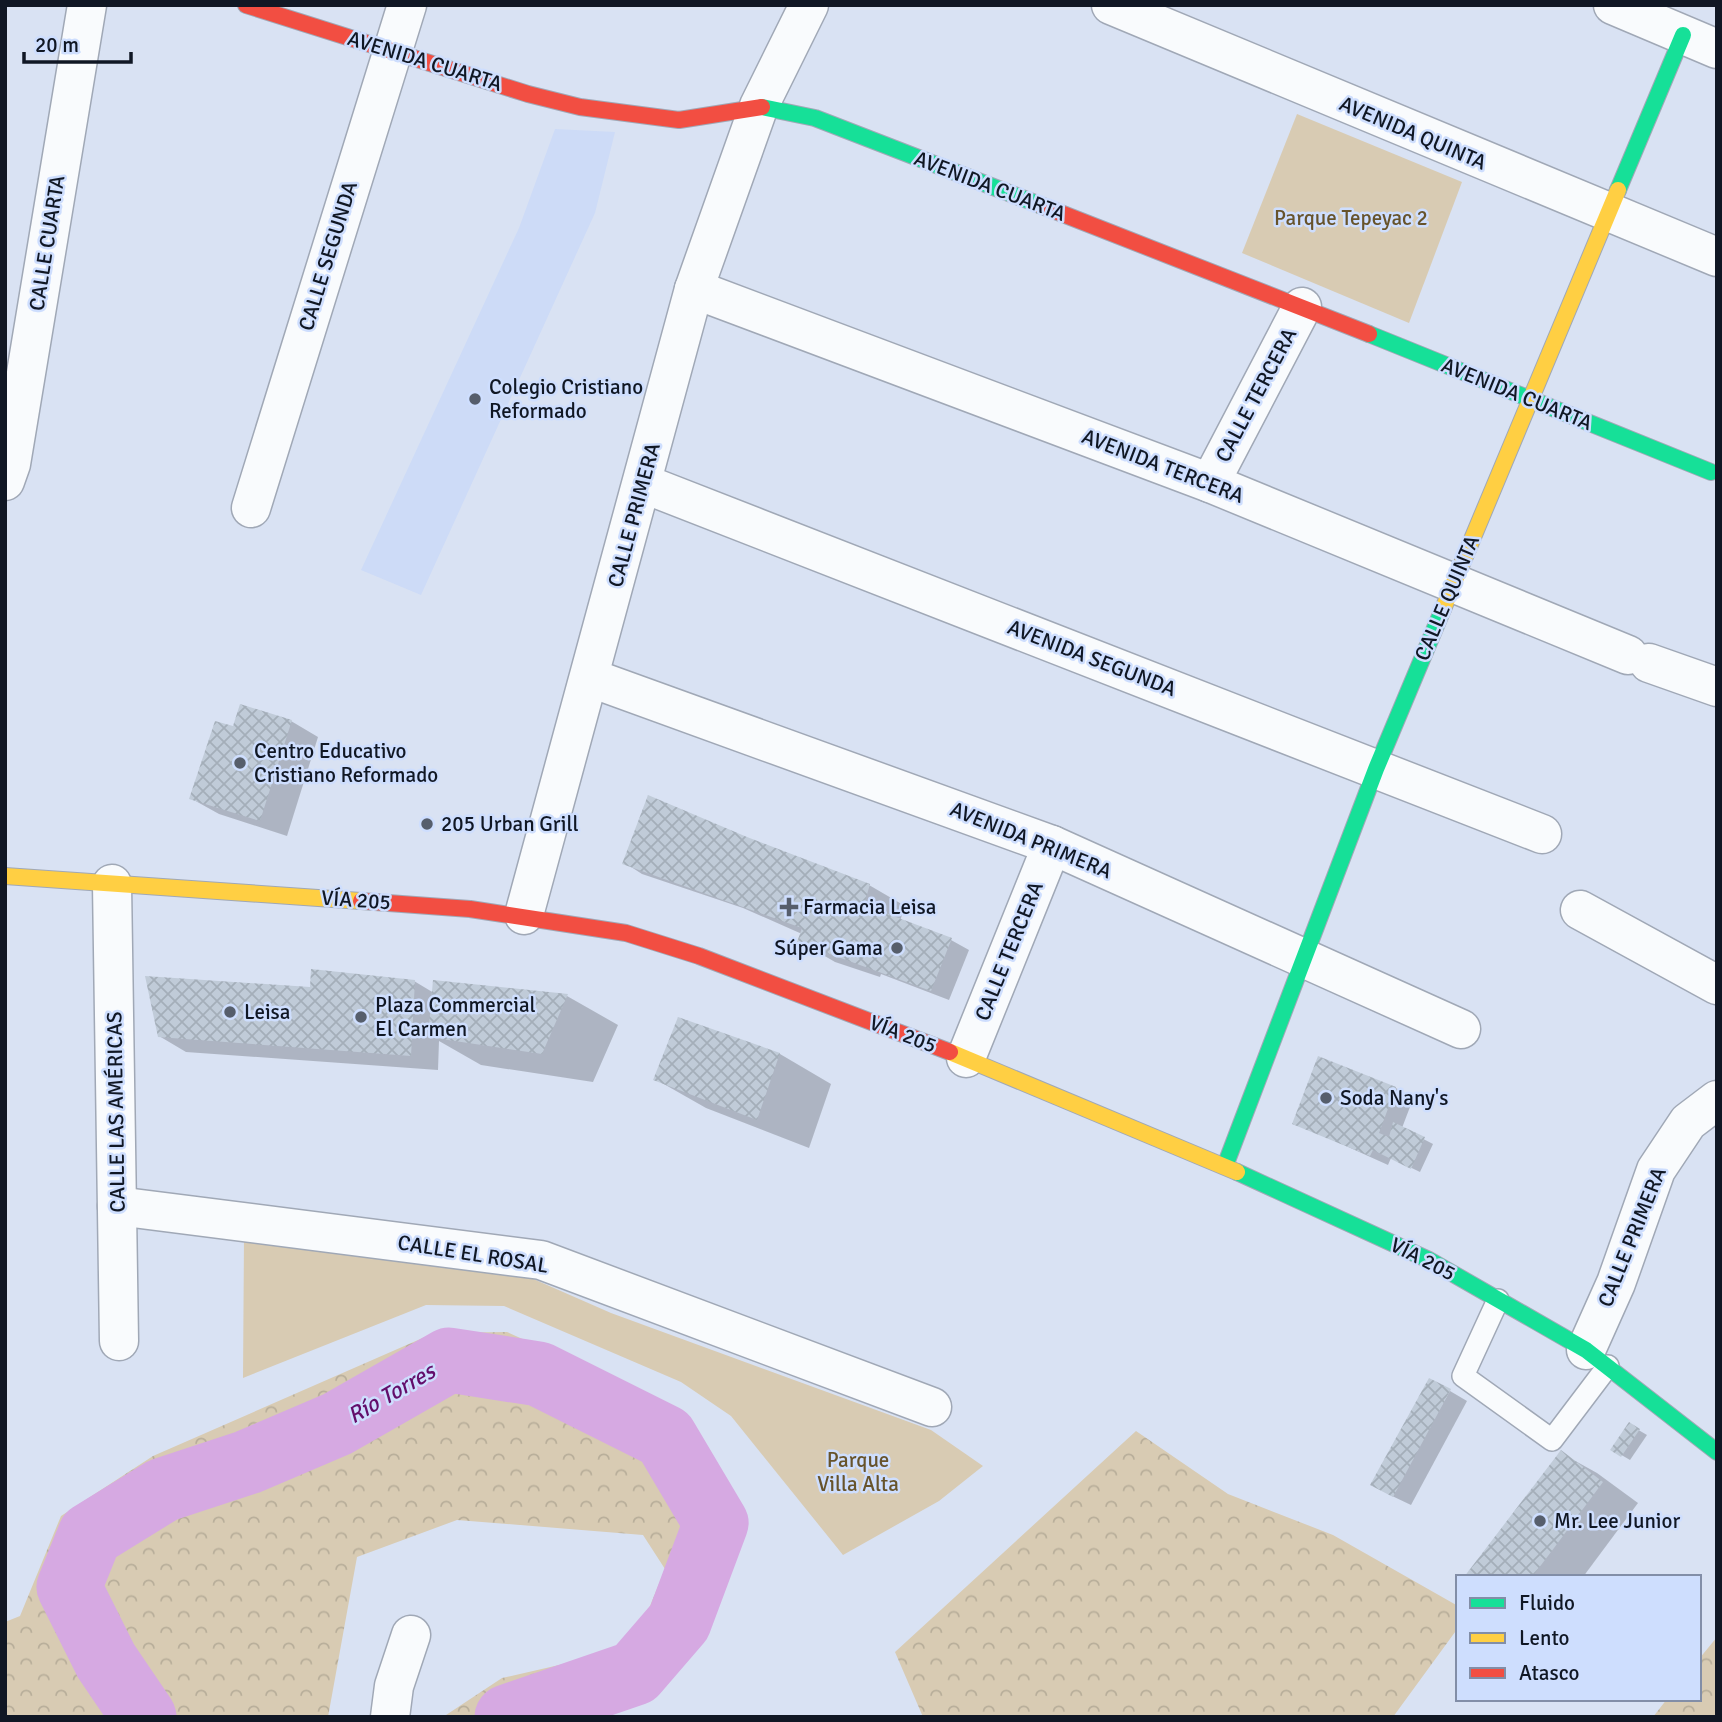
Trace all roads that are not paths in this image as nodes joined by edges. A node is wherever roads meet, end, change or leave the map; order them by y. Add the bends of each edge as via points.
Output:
1 (87, 5) edge
2 (246, 5) edge
3 (407, 5) edge
4 (809, 5) edge
5 (1111, 5) edge
6 (1613, 5) edge
7 (1700, 42) edge
8 (391, 51) junction
9 (759, 106) junction
10 (1609, 215) junction
11 (1717, 257) edge
12 (694, 289) junction
13 (1303, 307) junction
14 (1531, 401) junction
15 (1711, 472) dead end
16 (5, 481) edge
17 (642, 483) junction
18 (1210, 483) junction
19 (251, 508) dead end
20 (1453, 583) junction
21 (591, 678) junction
22 (1717, 687) edge
23 (1376, 769) junction
24 (1542, 834) dead end
25 (1052, 845) junction
26 (5, 876) edge
27 (112, 884) junction
28 (1580, 910) dead end
29 (524, 915) junction
30 (1303, 957) junction
31 (1717, 985) edge
32 (1461, 1029) dead end
33 (966, 1058) junction
34 (1717, 1100) edge
35 (1225, 1166) junction
36 (117, 1206) junction
37 (1498, 1300) junction
38 (119, 1341) dead end
39 (1597, 1358) junction
40 (932, 1407) dead end
41 (1717, 1452) edge
42 (411, 1635) dead end
43 (390, 1717) edge

1 - 16 street, CALLE CUARTA
2 - 8 street, AVENIDA CUARTA
3 - 8 street, CALLE SEGUNDA
4 - 9 street, CALLE PRIMERA
5 - 10 street, AVENIDA QUINTA
6 - 7 street
7 - 10 street, CALLE QUINTA
8 - 9 street, AVENIDA CUARTA via 580,107 679,120
8 - 19 street, CALLE SEGUNDA
9 - 12 street, CALLE PRIMERA
9 - 13 street, AVENIDA CUARTA via 815,118
10 - 11 street, AVENIDA QUINTA
10 - 14 street, CALLE QUINTA
12 - 17 street, CALLE PRIMERA
12 - 18 street, AVENIDA TERCERA
13 - 14 street, AVENIDA CUARTA
13 - 18 street, CALLE TERCERA
14 - 15 street, AVENIDA CUARTA
14 - 20 street, CALLE QUINTA
17 - 21 street, CALLE PRIMERA
17 - 23 street, AVENIDA SEGUNDA
18 - 20 street, AVENIDA TERCERA
20 - 22 street, AVENIDA TERCERA
20 - 23 street, CALLE QUINTA
21 - 25 street, AVENIDA PRIMERA
21 - 29 street, CALLE PRIMERA
23 - 24 street, AVENIDA SEGUNDA
23 - 30 street, CALLE QUINTA
25 - 30 street, AVENIDA PRIMERA
25 - 33 street, CALLE TERCERA
26 - 27 street, VÍA 205
27 - 29 street, VÍA 205
27 - 36 street, CALLE LAS AMÉRICAS
28 - 31 street
29 - 33 street, VÍA 205 via 626,933 699,956
30 - 32 street, AVENIDA PRIMERA
30 - 35 street, CALLE QUINTA
33 - 35 street, VÍA 205
34 - 39 street, CALLE PRIMERA via 1688,1122 1656,1170 1616,1283
35 - 37 street, VÍA 205 via 1429,1261
36 - 38 street, CALLE LAS AMÉRICAS
36 - 40 street, CALLE EL ROSAL via 541,1260
37 - 39 street, VÍA 205
37 - 39 lane via 1463,1377 1552,1440
39 - 41 street, VÍA 205
42 - 43 street via 394,1686

